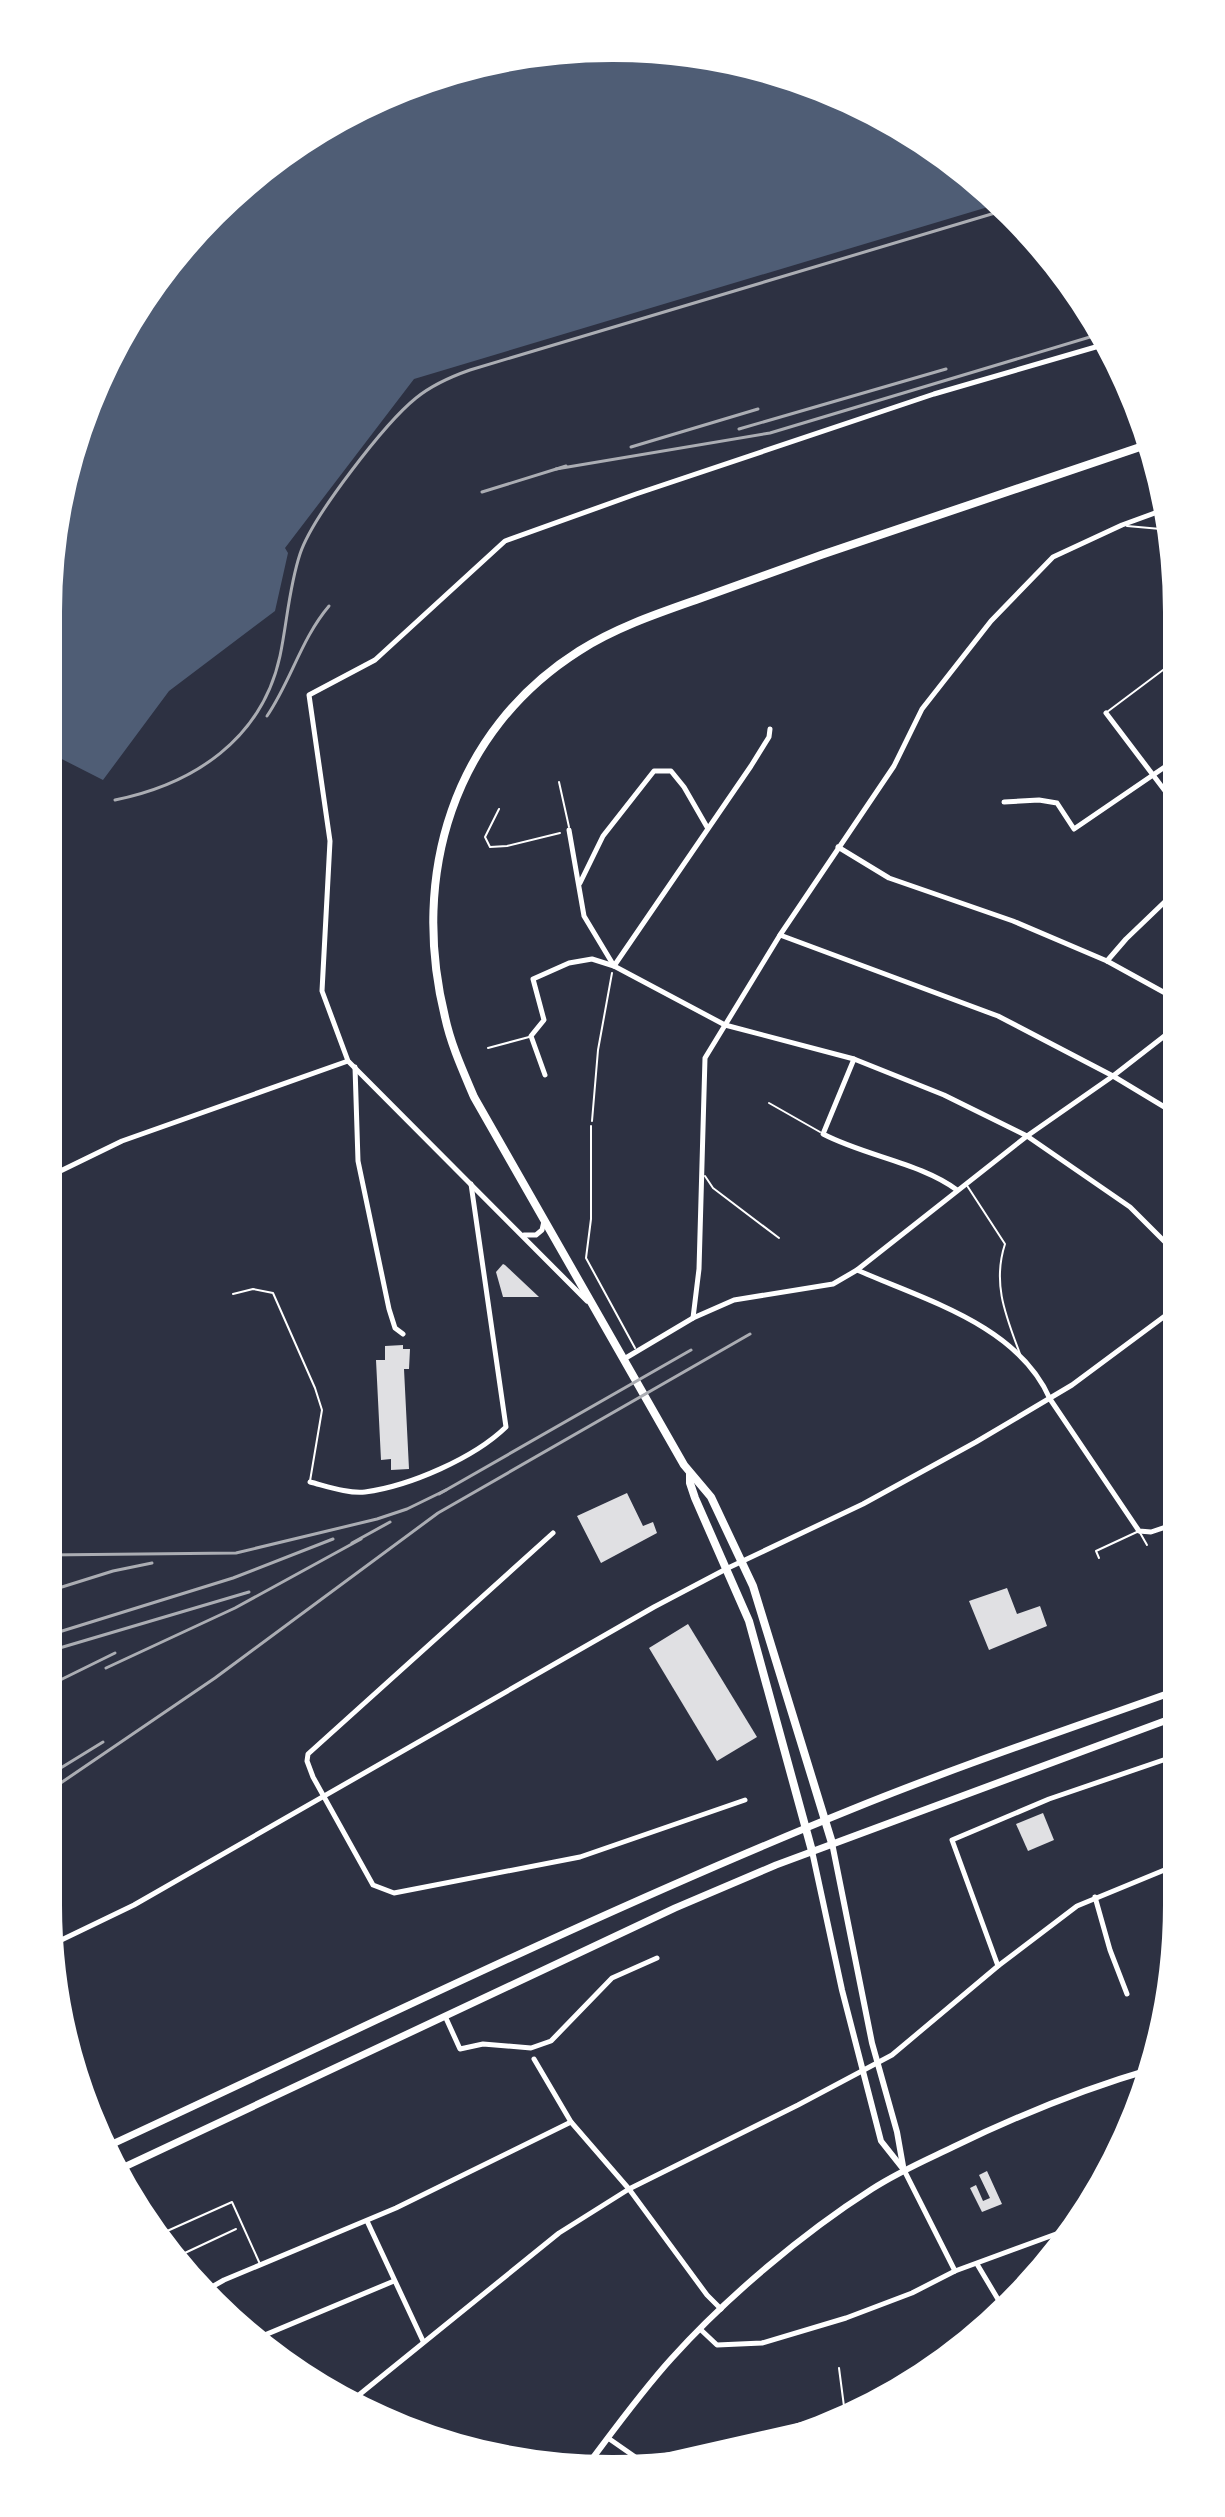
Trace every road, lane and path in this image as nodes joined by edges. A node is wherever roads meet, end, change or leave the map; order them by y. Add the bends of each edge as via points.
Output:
1 (1097, 347) edge
2 (1139, 447) edge
3 (1155, 513) edge
4 (1122, 525) junction
5 (1158, 529) edge
6 (1165, 669) edge
7 (1106, 713) joint
8 (770, 729) dead end
9 (1165, 766) edge
10 (1152, 774) junction
11 (559, 782) dead end
12 (1165, 791) edge
13 (1004, 802) dead end
14 (499, 809) dead end
15 (707, 827) junction
16 (569, 830) junction
17 (838, 847) junction
18 (580, 883) junction
19 (1165, 902) edge
20 (780, 935) junction
21 (1107, 961) junction
22 (614, 966) junction
23 (1165, 993) edge
24 (725, 1025) junction
25 (531, 1036) junction
26 (1165, 1036) edge
27 (488, 1048) dead end
28 (854, 1059) junction
29 (348, 1061) junction
30 (355, 1067) junction
31 (545, 1075) dead end
32 (1113, 1076) junction
33 (769, 1103) dead end
34 (1165, 1107) edge
35 (591, 1126) joint
36 (823, 1134) junction
37 (1027, 1136) junction
38 (60, 1171) edge
39 (702, 1172) junction
40 (471, 1183) junction
41 (966, 1183) junction
42 (957, 1190) junction
43 (545, 1218) junction
44 (523, 1235) junction
45 (779, 1238) dead end
46 (1165, 1242) edge
47 (857, 1270) junction
48 (233, 1294) dead end
49 (598, 1312) junction
50 (1165, 1316) edge
51 (693, 1318) junction
52 (403, 1334) dead end
53 (638, 1352) junction
54 (1021, 1355) junction
55 (624, 1359) junction
56 (1050, 1399) junction
57 (690, 1474) junction
58 (310, 1482) joint
59 (1165, 1527) edge
60 (1139, 1531) junction
61 (553, 1533) dead end
62 (1147, 1545) dead end
63 (1099, 1558) dead end
64 (743, 1560) junction
65 (728, 1568) junction
66 (1165, 1695) edge
67 (1165, 1721) edge
68 (1165, 1759) edge
69 (323, 1795) junction
70 (745, 1800) dead end
71 (824, 1821) junction
72 (807, 1828) junction
73 (832, 1843) junction
74 (812, 1851) junction
75 (1165, 1870) edge
76 (1095, 1897) junction
77 (61, 1940) edge
78 (657, 1958) dead end
79 (998, 1966) junction
80 (1127, 1994) dead end
81 (445, 2016) junction
82 (534, 2059) dead end
83 (1139, 2073) edge
84 (571, 2122) junction
85 (114, 2143) edge
86 (126, 2166) edge
87 (904, 2170) junction
88 (629, 2189) junction
89 (367, 2221) junction
90 (243, 2226) junction
91 (167, 2231) edge
92 (1056, 2234) edge
93 (184, 2253) edge
94 (977, 2264) junction
95 (260, 2265) junction
96 (955, 2271) junction
97 (394, 2281) junction
98 (213, 2286) edge
99 (998, 2300) edge
100 (721, 2309) junction
101 (700, 2329) junction
102 (266, 2335) edge
103 (423, 2341) junction
104 (839, 2368) dead end
105 (360, 2396) edge
106 (844, 2406) edge
107 (799, 2425) edge
108 (608, 2438) junction
109 (675, 2453) edge
110 (594, 2456) edge
111 (634, 2456) edge

1 - 29 street via 934,394 505,541 375,660 309,695 330,841 322,991
2 - 43 main road via 652,615 555,667 491,732 462,783 440,850 433,909 437,977 456,1055 474,1097
3 - 4 street
4 - 5 lane
4 - 17 street via 1053,557 991,621 922,709 894,766
6 - 7 lane
7 - 10 street
8 - 15 street
9 - 10 street
10 - 12 street
10 - 13 street via 1074,829 1057,803
11 - 16 lane
14 - 16 path via 485,837 490,847
15 - 18 street via 671,771 654,771 603,836
15 - 22 street
16 - 18 street
17 - 20 street
17 - 21 street via 889,878
18 - 22 street via 584,916
19 - 21 street
20 - 24 street
20 - 32 street via 998,1016
21 - 23 street
22 - 24 street
22 - 25 street via 592,959 533,979 544,1020
22 - 35 path
24 - 28 street
24 - 39 street via 705,1058
25 - 27 lane
25 - 31 street
26 - 32 street
28 - 36 street
28 - 37 street
29 - 30 street
29 - 38 street via 122,1141
30 - 40 street
30 - 52 street via 358,1161 389,1309 395,1328
32 - 34 street
32 - 37 street
33 - 36 lane
35 - 53 lane via 586,1258
36 - 42 street via 849,1148 939,1177
37 - 41 street
37 - 46 street via 1130,1207
39 - 45 lane via 713,1188
39 - 51 street
40 - 44 street
40 - 58 street via 506,1427 435,1473 363,1492
41 - 42 street
41 - 54 lane via 1005,1244 998,1282
42 - 47 street
43 - 44 street via 536,1235
43 - 49 main road
44 - 49 street
47 - 51 street via 833,1284 734,1300
47 - 54 street via 978,1324
48 - 58 lane via 253,1289 273,1293 315,1388 322,1410
49 - 55 main road
50 - 56 street
51 - 53 street
53 - 55 street
54 - 56 street via 1043,1381
55 - 57 main road
56 - 60 street
56 - 64 street via 873,1499
57 - 64 main road via 711,1497
57 - 65 main road via 695,1498
59 - 60 street
60 - 62 lane
60 - 63 lane via 1096,1551
61 - 69 street via 308,1754
64 - 65 street
64 - 71 main road
65 - 69 street
65 - 72 main road via 749,1621
66 - 71 main road
67 - 73 main road
68 - 79 street via 1049,1799 952,1840
69 - 70 street via 373,1885 389,1893 580,1857
69 - 77 street via 134,1905
71 - 72 main road
71 - 73 main road
72 - 74 main road
72 - 85 main road
73 - 74 main road
73 - 87 street
74 - 81 main road via 675,1908
74 - 87 street via 881,2141
75 - 76 street
76 - 79 street
76 - 80 street
78 - 81 street via 612,1978 551,2041 531,2048 483,2044 460,2049
79 - 88 street via 892,2055
81 - 86 main road
82 - 84 street
83 - 87 street via 1022,2115
84 - 88 street
84 - 89 street
87 - 96 street
87 - 100 street via 845,2207
88 - 100 street
88 - 103 street via 559,2233
89 - 95 street
89 - 97 street
90 - 91 lane via 232,2202
90 - 93 path
90 - 95 lane
92 - 94 street
94 - 96 street
94 - 99 street
95 - 98 street
96 - 101 street via 859,2313 762,2343 717,2345
97 - 102 street
97 - 103 street
100 - 101 street
101 - 108 street
103 - 105 street
104 - 106 lane
107 - 109 street
108 - 110 street
108 - 111 street

